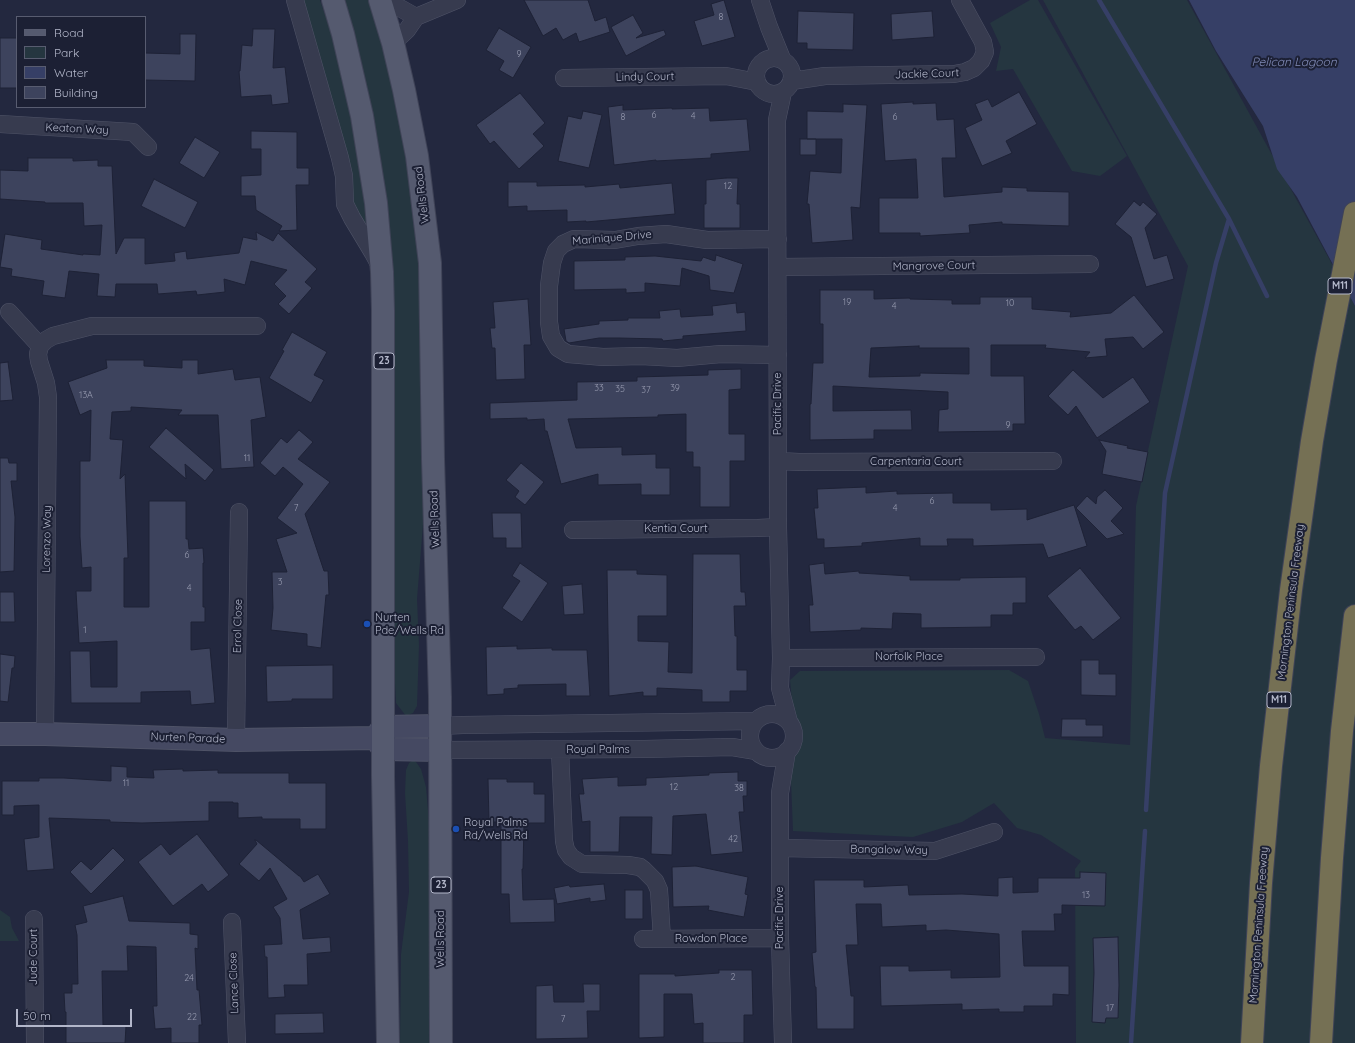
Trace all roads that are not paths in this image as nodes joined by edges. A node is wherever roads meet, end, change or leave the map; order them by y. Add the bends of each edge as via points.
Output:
1 (295, 0) edge
2 (333, 0) edge
3 (457, 0) edge
4 (760, 0) edge
5 (960, 0) edge
6 (381, 2) edge
7 (416, 17) junction
8 (393, 43) junction
9 (775, 75) junction
10 (564, 78) dead end
11 (0, 124) edge
12 (148, 147) dead end
13 (1355, 213) edge
14 (778, 239) junction
15 (1090, 264) dead end
16 (778, 267) junction
17 (382, 272) junction
18 (9, 312) dead end
19 (257, 326) dead end
20 (40, 346) junction
21 (778, 355) junction
22 (779, 461) junction
23 (1053, 461) dead end
24 (239, 512) dead end
25 (778, 526) junction
26 (573, 530) dead end
27 (1355, 616) edge
28 (1036, 657) dead end
29 (781, 658) junction
30 (780, 688) junction
31 (761, 718) junction
32 (789, 722) junction
33 (644, 723) junction
34 (440, 726) junction
35 (0, 734) edge
36 (45, 734) junction
37 (380, 738) junction
38 (236, 740) junction
39 (644, 749) junction
40 (439, 750) junction
41 (560, 750) junction
42 (787, 751) junction
43 (762, 754) junction
44 (780, 793) junction
45 (994, 832) dead end
46 (780, 848) junction
47 (34, 918) dead end
48 (232, 922) dead end
49 (780, 938) junction
50 (643, 939) dead end
51 (662, 939) junction
52 (34, 1043) edge
53 (237, 1043) edge
54 (388, 1043) edge
55 (441, 1043) edge
56 (782, 1043) edge
57 (1252, 1043) edge
58 (1321, 1043) edge

1 - 17 street via 340,158 344,176 345,204
2 - 17 main road, 23 via 366,136
3 - 7 street
4 - 9 street, Pacific Drive via 769,27
5 - 9 street, Jackie Court via 983,42 985,52 974,68 965,72
6 - 7 street
6 - 8 main road, Wells Road / 23
7 - 8 street
8 - 34 main road, Wells Road / 23 via 418,156 430,262
9 - 10 street, Lindy Court
9 - 14 street, Pacific Drive
11 - 12 street, Keaton Way via 133,132
13 - 57 highway, Mornington Peninsula Freeway / M11 via 1312,441 1291,590 1261,883
14 - 16 street, Pacific Drive
14 - 21 street, Marinique Drive via 707,240 666,234 615,240 574,239 556,251 552,263 549,322 551,336 558,348 568,354 677,358 721,354
15 - 16 street, Mangrove Court
16 - 21 street, Pacific Drive
17 - 37 main road, 23 via 384,405
18 - 20 street
19 - 20 street via 92,326 53,336
20 - 36 street, Lorenzo Way via 38,354 46,383 48,410
21 - 22 street, Pacific Drive
22 - 23 street, Carpentaria Court
22 - 25 street, Pacific Drive
24 - 38 street, Errol Close
25 - 26 street, Kentia Court
25 - 29 street, Pacific Drive
27 - 58 highway via 1342,731
28 - 29 street, Norfolk Place
29 - 30 street, Pacific Drive
30 - 31 street, Pacific Drive
30 - 32 street, Pacific Drive
31 - 32 street via 772,714
31 - 33 street
31 - 43 street via 753,726 751,733 753,745
32 - 42 street via 794,734
33 - 34 street
33 - 39 street
34 - 37 street, Nurten Parade
34 - 40 main road, Wells Road / 23
35 - 36 street, Nurten Parade
36 - 38 street, Nurten Parade
37 - 38 street, Nurten Parade
37 - 40 street, Nurten Parade
37 - 54 main road, 23
39 - 41 street, Royal Palms
39 - 43 street, Royal Palms via 732,747
40 - 41 street, Royal Palms
40 - 55 main road, Wells Road / 23
41 - 51 street via 566,850 570,857 582,864 628,865 644,870 655,881 659,890
42 - 43 street via 781,756 774,757
42 - 44 street, Pacific Drive
43 - 44 street, Pacific Drive
44 - 46 street, Pacific Drive
45 - 46 street, Bangalow Way via 935,851
46 - 49 street, Pacific Drive
47 - 52 street, Jude Court
48 - 53 street, Lance Close
49 - 51 street, Rowdon Place
49 - 56 street, Pacific Drive
50 - 51 street, Rowdon Place

